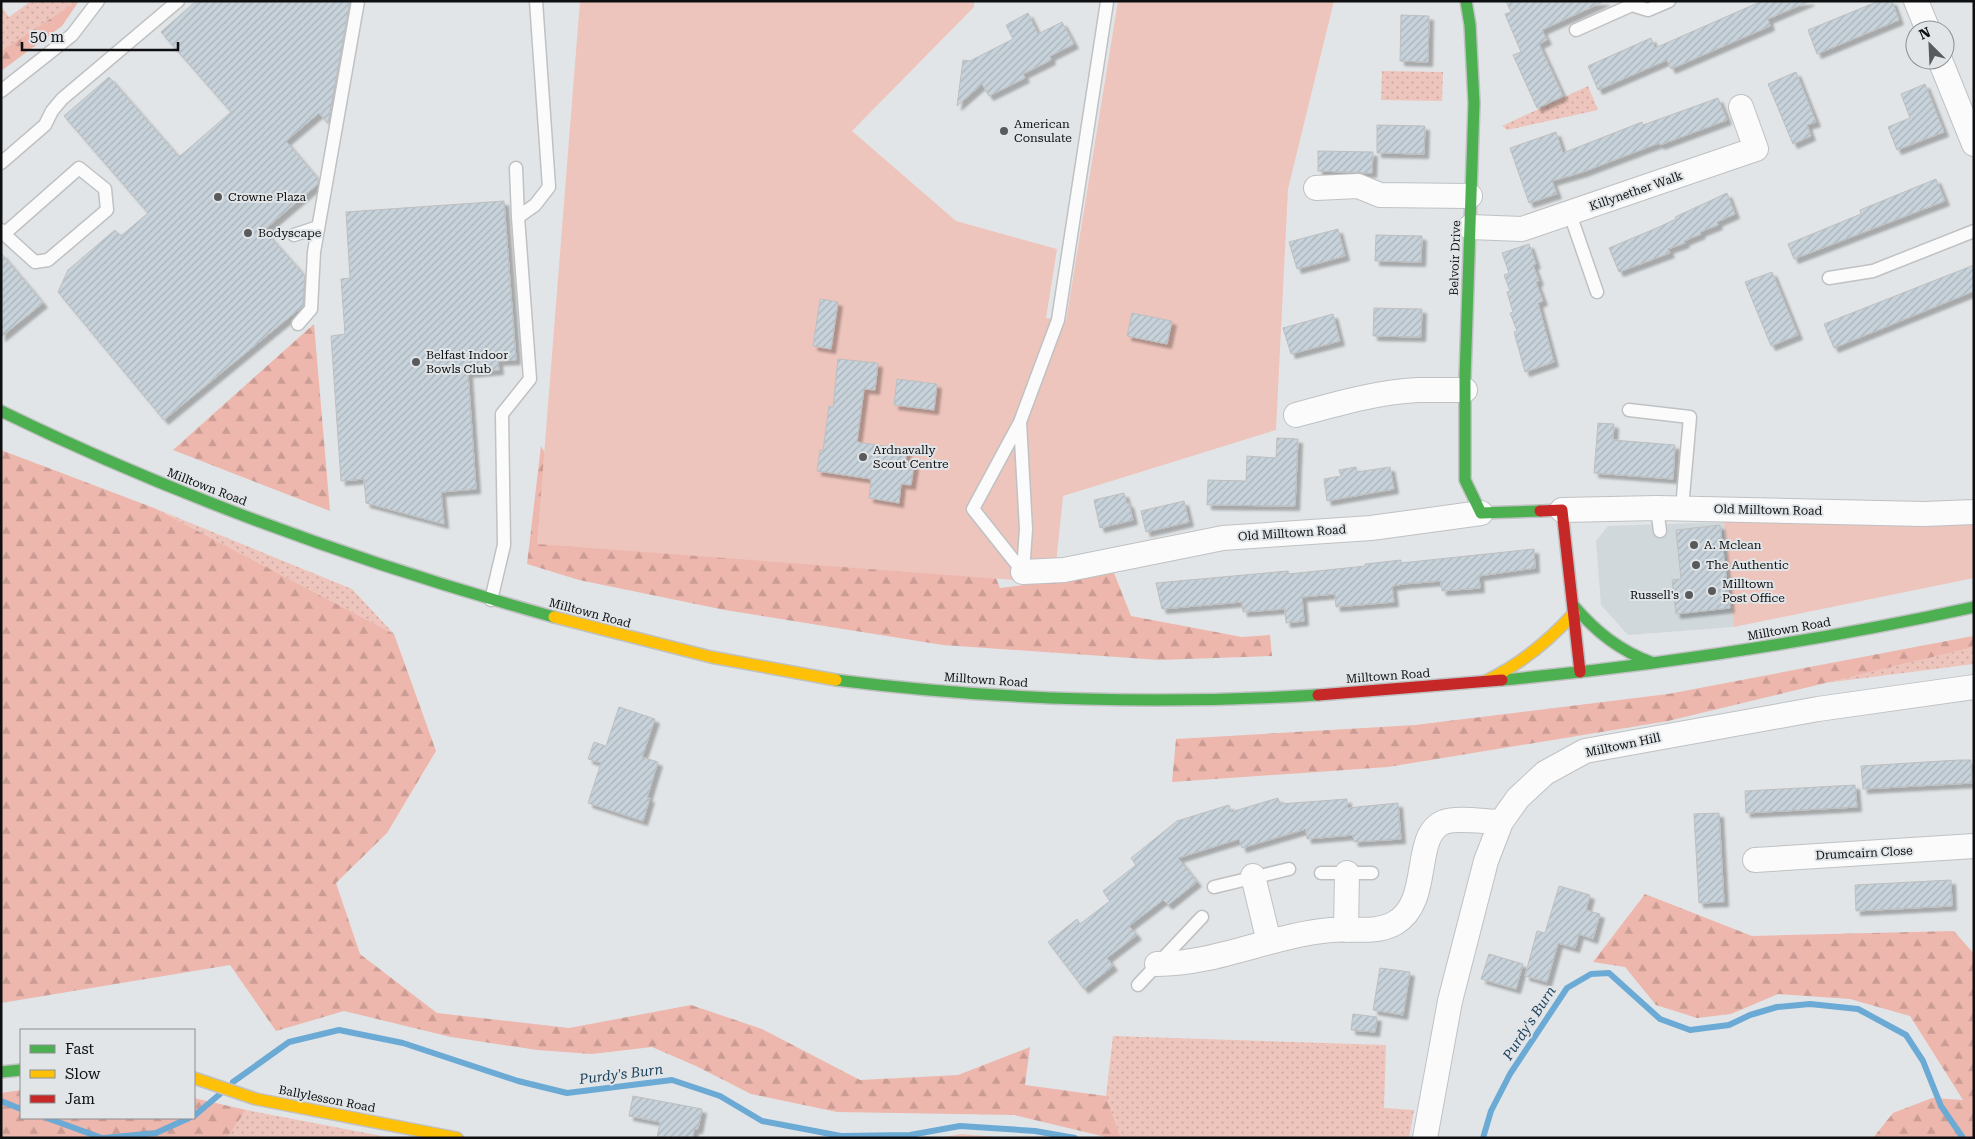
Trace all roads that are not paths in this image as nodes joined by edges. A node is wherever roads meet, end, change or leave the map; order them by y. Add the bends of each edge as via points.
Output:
1 (98, 1) edge
2 (178, 1) edge
3 (358, 1) edge
4 (536, 1) edge
5 (1466, 1) edge
6 (1669, 1) edge
7 (1916, 1) edge
8 (1107, 2) edge
9 (1632, 3) edge
10 (1924, 20) edge
11 (1576, 30) dead end
12 (1944, 70) edge
13 (1, 91) edge
14 (1740, 107) dead end
15 (1974, 144) edge
16 (1, 163) edge
17 (516, 168) dead end
18 (1316, 188) dead end
19 (1470, 196) junction
20 (1570, 214) junction
21 (518, 217) junction
22 (318, 227) junction
23 (1470, 227) junction
24 (1974, 230) edge
25 (3, 232) edge
26 (294, 235) dead end
27 (1829, 278) dead end
28 (1597, 292) dead end
29 (298, 324) dead end
30 (1465, 390) junction
31 (1628, 410) dead end
32 (1, 411) edge
33 (1, 415) edge
34 (1296, 415) dead end
35 (1020, 422) junction
36 (31, 426) junction
37 (1657, 508) junction
38 (1682, 508) junction
39 (1562, 510) junction
40 (1974, 512) edge
41 (1481, 513) junction
42 (1660, 531) dead end
43 (1023, 572) junction
44 (491, 600) junction
45 (1974, 607) edge
46 (1573, 609) junction
47 (1653, 663) junction
48 (1580, 672) junction
49 (1482, 682) junction
50 (1974, 687) edge
51 (1501, 822) junction
52 (1974, 846) edge
53 (1755, 860) dead end
54 (1288, 869) dead end
55 (1321, 873) dead end
56 (1347, 873) junction
57 (1372, 873) dead end
58 (1253, 876) junction
59 (1214, 887) dead end
60 (1202, 918) dead end
61 (1346, 930) junction
62 (1270, 942) junction
63 (1157, 964) junction
64 (1138, 985) dead end
65 (20, 1070) edge
66 (1, 1072) edge
67 (197, 1078) edge
68 (458, 1138) edge
69 (1425, 1138) edge

1 - 13 lane via 72,35
2 - 16 lane via 62,99 45,125
3 - 22 lane
4 - 21 lane via 549,187 539,201
5 - 19 main road, Belvoir Drive via 1474,103
6 - 9 lane via 1648,10
7 - 10 street
8 - 35 lane via 1058,320
9 - 11 lane
12 - 15 street
14 - 20 street, Killynether Walk via 1756,149
17 - 21 lane
18 - 19 street via 1358,186 1380,195
19 - 23 main road, Belvoir Drive
20 - 23 street, Killynether Walk via 1522,229
20 - 28 lane
21 - 44 lane via 530,379 502,414 504,546
22 - 26 lane
22 - 29 lane via 311,309
23 - 30 main road, Belvoir Drive
24 - 27 lane via 1873,271
25 - 25 lane via 79,168 105,189 107,210 48,260 35,262
30 - 34 street via 1417,390 1382,395
30 - 41 main road, Belvoir Drive via 1465,480
31 - 38 lane via 1690,417
32 - 36 main road, Milltown Road
33 - 36 main road, Milltown Road
35 - 43 lane via 1026,528
35 - 43 lane via 973,509
36 - 44 main road, Milltown Road via 167,487 337,552
37 - 38 street, Old Milltown Road
37 - 39 street, Old Milltown Road
37 - 42 lane
38 - 40 street, Old Milltown Road via 1924,514
39 - 41 main road, Old Milltown Road
39 - 46 main road
41 - 43 street, Old Milltown Road via 1371,528 1223,538 1064,570
44 - 49 main road, Milltown Road via 593,629 782,671 983,694 1088,700 1284,698
45 - 47 main road, Milltown Road via 1827,636
46 - 47 main road via 1617,649
46 - 48 main road
46 - 49 main road via 1538,650 1515,667
47 - 48 main road, Milltown Road
48 - 49 main road, Milltown Road
50 - 51 street, Milltown Hill via 1818,709 1585,751 1545,773 1518,798
51 - 61 street via 1443,822 1426,844 1417,893 1412,908 1404,917 1378,928
51 - 69 street, Milltown Hill via 1486,860 1450,1001
52 - 53 street, Drumcairn Close
54 - 58 lane
55 - 56 lane
56 - 57 lane
56 - 61 street
58 - 59 lane
58 - 62 street
60 - 63 lane
61 - 62 street
62 - 63 street via 1194,962
63 - 64 lane
65 - 66 main road
67 - 68 main road, Ballylesson Road via 256,1099

